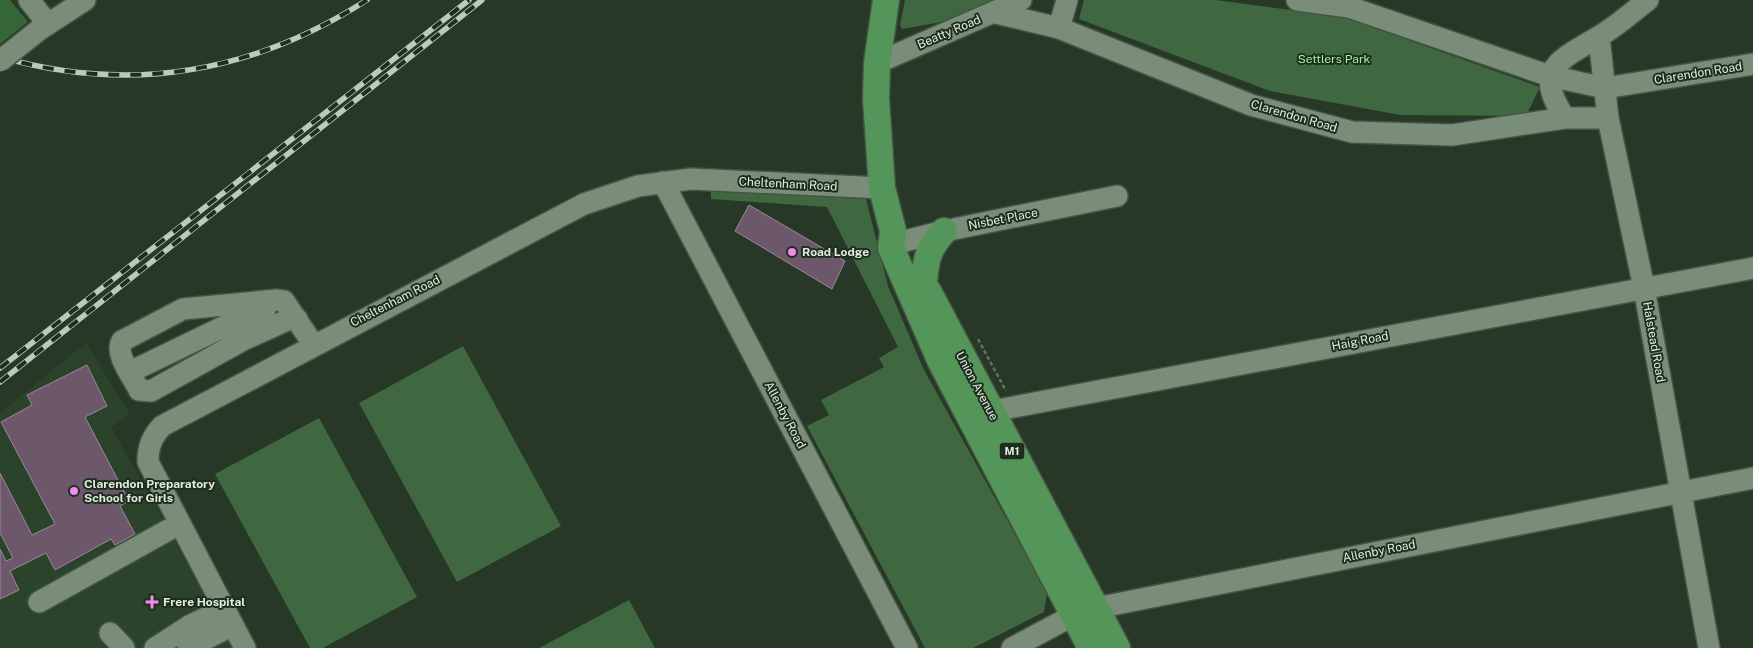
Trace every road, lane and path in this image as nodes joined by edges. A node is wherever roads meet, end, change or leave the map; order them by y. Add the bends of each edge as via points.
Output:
1 (29, 0) edge
2 (84, 0) edge
3 (886, 0) edge
4 (1021, 0) edge
5 (1067, 0) edge
6 (1297, 0) edge
7 (1648, 0) edge
8 (1351, 4) edge
9 (996, 13) junction
10 (44, 27) junction
11 (1059, 28) junction
12 (1599, 37) junction
13 (0, 62) edge
14 (877, 63) junction
15 (1753, 64) edge
16 (1550, 76) junction
17 (1605, 88) junction
18 (1565, 118) junction
19 (1608, 118) junction
20 (663, 182) junction
21 (882, 188) junction
22 (1116, 196) dead end
23 (944, 231) junction
24 (896, 240) junction
25 (1753, 268) edge
26 (924, 282) junction
27 (1644, 288) junction
28 (291, 320) junction
29 (974, 332) dead end
30 (312, 344) junction
31 (990, 410) junction
32 (1753, 478) edge
33 (1681, 491) junction
34 (179, 524) junction
35 (39, 602) dead end
36 (1085, 612) junction
37 (228, 617) junction
38 (155, 648) edge
39 (188, 648) edge
40 (245, 648) edge
41 (907, 648) edge
42 (1012, 648) edge
43 (1091, 648) edge
44 (1117, 648) edge
45 (1709, 648) edge

1 - 10 street
2 - 10 street
3 - 14 main road, Union Avenue / M1
4 - 9 street, Beatty Road
5 - 11 street
6 - 8 street, Clarendon Road
7 - 12 street
8 - 16 street, Clarendon Road
9 - 11 street, Clarendon Road
9 - 14 street, Beatty Road
10 - 13 street, bridge
11 - 18 street, Clarendon Road via 1251,105 1352,132 1452,135
12 - 16 street via 1562,58
12 - 17 street, Halstead Road
14 - 21 main road, Union Avenue / M1
15 - 17 street, Clarendon Road
16 - 17 street, Clarendon Road
16 - 18 street via 1552,93
17 - 19 street, Halstead Road
18 - 19 street, Clarendon Road
19 - 27 street, Halstead Road
20 - 21 street, Cheltenham Road via 691,179
20 - 30 street, Cheltenham Road via 614,192 584,204
20 - 41 street, Allenby Road
21 - 24 main road, Union Avenue / M1
22 - 23 street, Nisbet Place
23 - 24 street, Nisbet Place
23 - 26 main road via 928,253
24 - 26 main road, Union Avenue / M1
24 - 31 main road, Union Avenue / M1 via 941,362
25 - 27 street, Haig Road
26 - 31 main road, Union Avenue / M1
27 - 31 street, Haig Road
27 - 33 street, Halstead Road
28 - 28 street via 272,309 256,311 130,372 120,354 122,341 183,309 276,300 284,301
28 - 30 street
29 - 31 path via 1001,379
30 - 34 street, Cheltenham Road via 183,412 153,435 148,462
31 - 36 main road, Union Avenue / M1
32 - 33 street, Allenby Road
33 - 36 street, Allenby Road
33 - 45 street, Halstead Road
34 - 35 street
34 - 37 street, Cheltenham Road
36 - 42 street, Allenby Road
36 - 43 main road, Union Avenue / M1
36 - 44 main road, Union Avenue / M1
37 - 38 street via 189,626
37 - 39 street
37 - 40 street, Cheltenham Road

